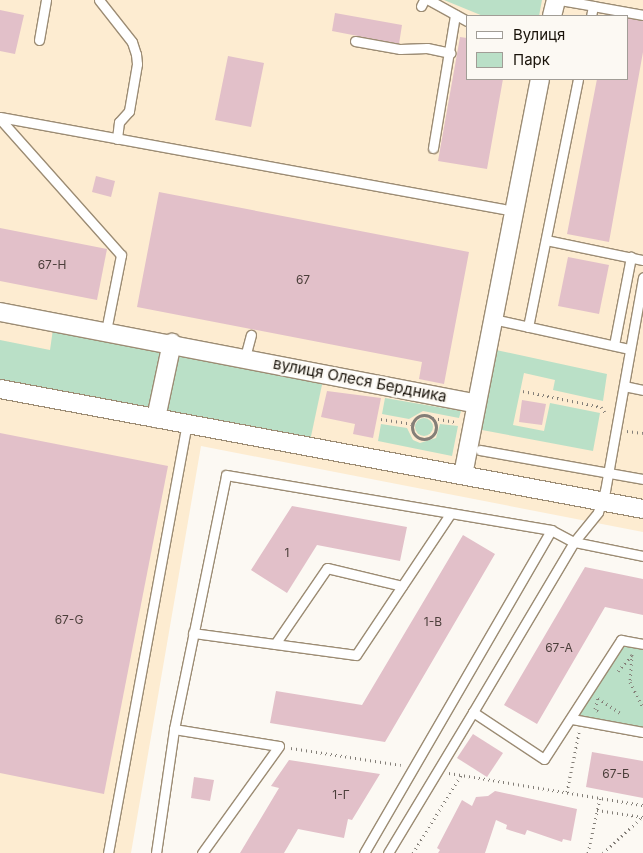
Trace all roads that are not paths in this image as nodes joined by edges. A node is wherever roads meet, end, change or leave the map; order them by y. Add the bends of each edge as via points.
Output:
1 (46, 0) edge
2 (99, 0) edge
3 (430, 0) edge
4 (556, 0) edge
5 (560, 0) edge
6 (593, 6) junction
7 (454, 15) junction
8 (552, 15) edge
9 (591, 15) edge
10 (643, 15) edge
11 (466, 21) edge
12 (39, 40) dead end
13 (355, 41) dead end
14 (450, 53) junction
15 (540, 80) edge
16 (578, 80) edge
17 (0, 118) edge
18 (117, 138) junction
19 (433, 148) dead end
20 (514, 211) junction
21 (546, 240) junction
22 (631, 257) junction
23 (643, 260) edge
24 (643, 277) edge
25 (0, 312) edge
26 (493, 319) junction
27 (528, 327) junction
28 (106, 331) junction
29 (251, 335) dead end
30 (172, 343) junction
31 (614, 346) junction
32 (630, 349) junction
33 (245, 357) junction
34 (624, 386) junction
35 (0, 389) edge
36 (643, 390) edge
37 (476, 404) junction
38 (156, 418) junction
39 (188, 424) junction
40 (480, 450) dead end
41 (608, 473) junction
42 (462, 475) junction
43 (643, 479) edge
44 (602, 501) junction
45 (643, 508) edge
46 (450, 514) junction
47 (551, 530) junction
48 (574, 542) junction
49 (643, 556) edge
50 (402, 586) junction
51 (193, 633) junction
52 (275, 644) junction
53 (640, 644) edge
54 (473, 712) junction
55 (572, 719) junction
56 (174, 729) junction
57 (643, 732) edge
58 (108, 853) edge
59 (156, 853) edge
60 (202, 853) edge
61 (364, 853) edge
62 (388, 853) edge

1 - 12 lane
2 - 18 lane via 132,42 136,54 129,111 119,122
3 - 7 lane
4 - 8 street
5 - 6 lane
6 - 9 lane
6 - 10 lane
7 - 11 lane
7 - 14 lane
13 - 14 lane
14 - 19 lane
15 - 20 street
16 - 21 lane
17 - 18 lane
17 - 28 lane via 121,255
18 - 20 lane
20 - 26 street
21 - 22 lane
21 - 27 lane
22 - 23 lane
22 - 31 lane
24 - 32 lane
25 - 28 street, вулиця Олеся Бердника
26 - 27 lane
26 - 37 street
27 - 31 lane
28 - 30 street, вулиця Олеся Бердника
29 - 33 lane
30 - 33 street, вулиця Олеся Бердника
30 - 38 street
31 - 32 lane
32 - 34 lane
33 - 37 street, вулиця Олеся Бердника
34 - 36 lane
34 - 41 lane
35 - 38 street
37 - 42 street
38 - 39 street
39 - 42 street
39 - 58 lane
40 - 41 lane
41 - 43 lane
41 - 44 lane
42 - 44 street
44 - 45 street
44 - 48 lane
46 - 47 lane
46 - 50 lane
46 - 51 lane via 226,474
47 - 48 lane
47 - 61 lane
48 - 49 lane
48 - 54 lane
50 - 52 lane via 356,655
50 - 52 lane via 327,568
51 - 52 lane
51 - 56 lane
53 - 55 lane via 620,640
54 - 55 lane via 544,759
54 - 62 lane
55 - 57 lane
56 - 59 lane
56 - 60 lane via 279,746

